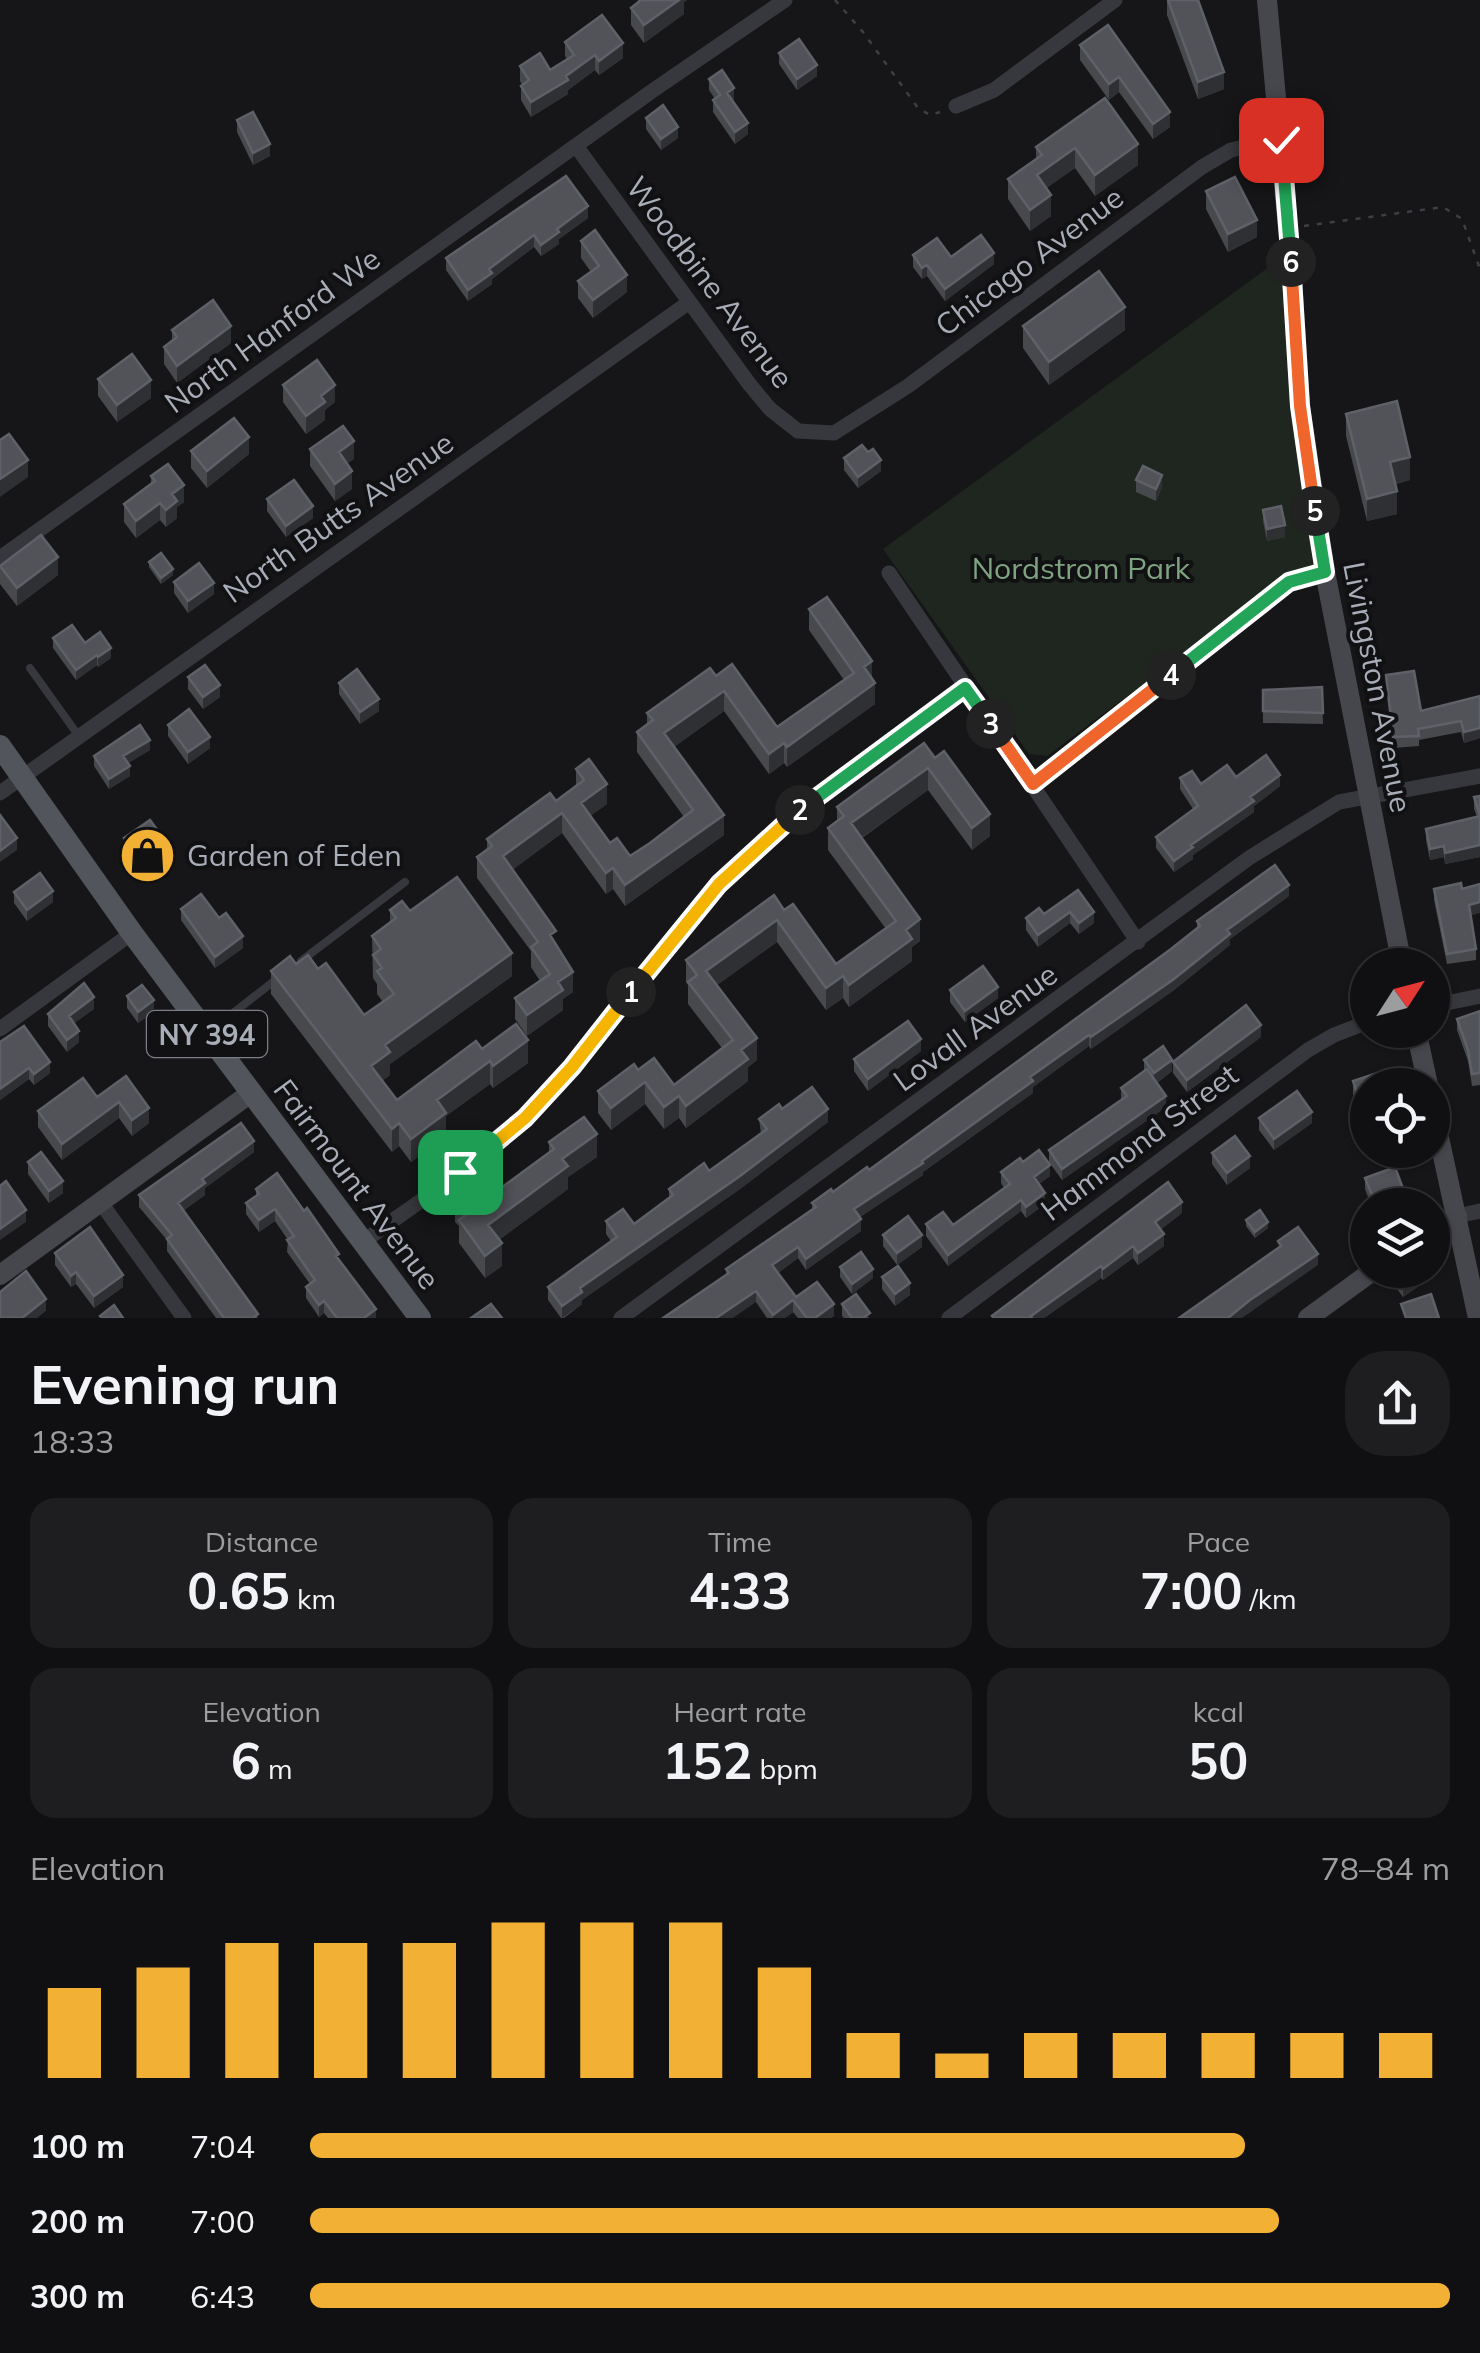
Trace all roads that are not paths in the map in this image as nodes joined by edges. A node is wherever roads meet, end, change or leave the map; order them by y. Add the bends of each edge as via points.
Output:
1 (785, 0) edge
2 (1115, 0) edge
3 (1267, 0) edge
4 (956, 106) road end
5 (1281, 140) junction
6 (576, 146) junction
7 (688, 303) junction
8 (814, 434) joint
9 (0, 558) edge
10 (1325, 572) junction
11 (889, 573) dead end
12 (30, 668) dead end
13 (965, 688) junction
14 (78, 735) junction
15 (0, 746) edge
16 (1480, 776) edge
17 (21, 778) junction
18 (1033, 784) junction
19 (0, 793) edge
20 (1368, 796) junction
21 (406, 882) dead end
22 (132, 933) junction
23 (1138, 942) junction
24 (1399, 948) edge
25 (1480, 996) edge
26 (1450, 1002) edge
27 (1350, 1028) edge
28 (0, 1029) edge
29 (207, 1033) junction
30 (252, 1092) junction
31 (1447, 1168) edge
32 (101, 1203) junction
33 (1480, 1212) edge
34 (1458, 1216) junction
35 (1450, 1220) edge
36 (363, 1242) junction
37 (0, 1274) edge
38 (1350, 1287) edge
39 (184, 1318) edge
40 (420, 1318) edge
41 (620, 1318) edge
42 (949, 1318) edge
43 (1308, 1318) edge
44 (1478, 1318) edge

1 - 6 street, North Hanford We
2 - 4 street via 994,90
3 - 5 street, Livingston Avenue
5 - 8 street, Chicago Avenue via 1230,150 1202,167 908,386 834,433
5 - 10 street, Livingston Avenue via 1300,406
6 - 7 street, Woodbine Avenue
6 - 9 street, North Hanford We
7 - 8 street, Woodbine Avenue via 770,409 798,432
7 - 14 street, North Butts Avenue
10 - 18 street via 1289,582
10 - 20 street, Livingston Avenue
11 - 13 street
12 - 14 lane
13 - 18 street
13 - 36 street via 758,846 689,918 525,1118
14 - 17 street, North Butts Avenue
15 - 17 main road, Fairmount Avenue / NY 394
16 - 20 street, Lovall Avenue
17 - 19 street, North Butts Avenue
17 - 22 main road, Fairmount Avenue / NY 394
18 - 23 street
20 - 23 street, Lovall Avenue via 1325,808
20 - 24 street, Livingston Avenue
21 - 29 lane
22 - 28 street
22 - 29 main road, Fairmount Avenue / NY 394
23 - 41 street, Lovall Avenue
25 - 26 street
27 - 42 street, Hammond Street via 1308,1050
29 - 30 main road, Fairmount Avenue / NY 394
30 - 32 street
30 - 36 main road, Fairmount Avenue / NY 394
31 - 34 street
32 - 37 street
32 - 39 street
33 - 34 street
34 - 35 street
34 - 44 street
36 - 40 main road, Fairmount Avenue / NY 394
38 - 43 street

